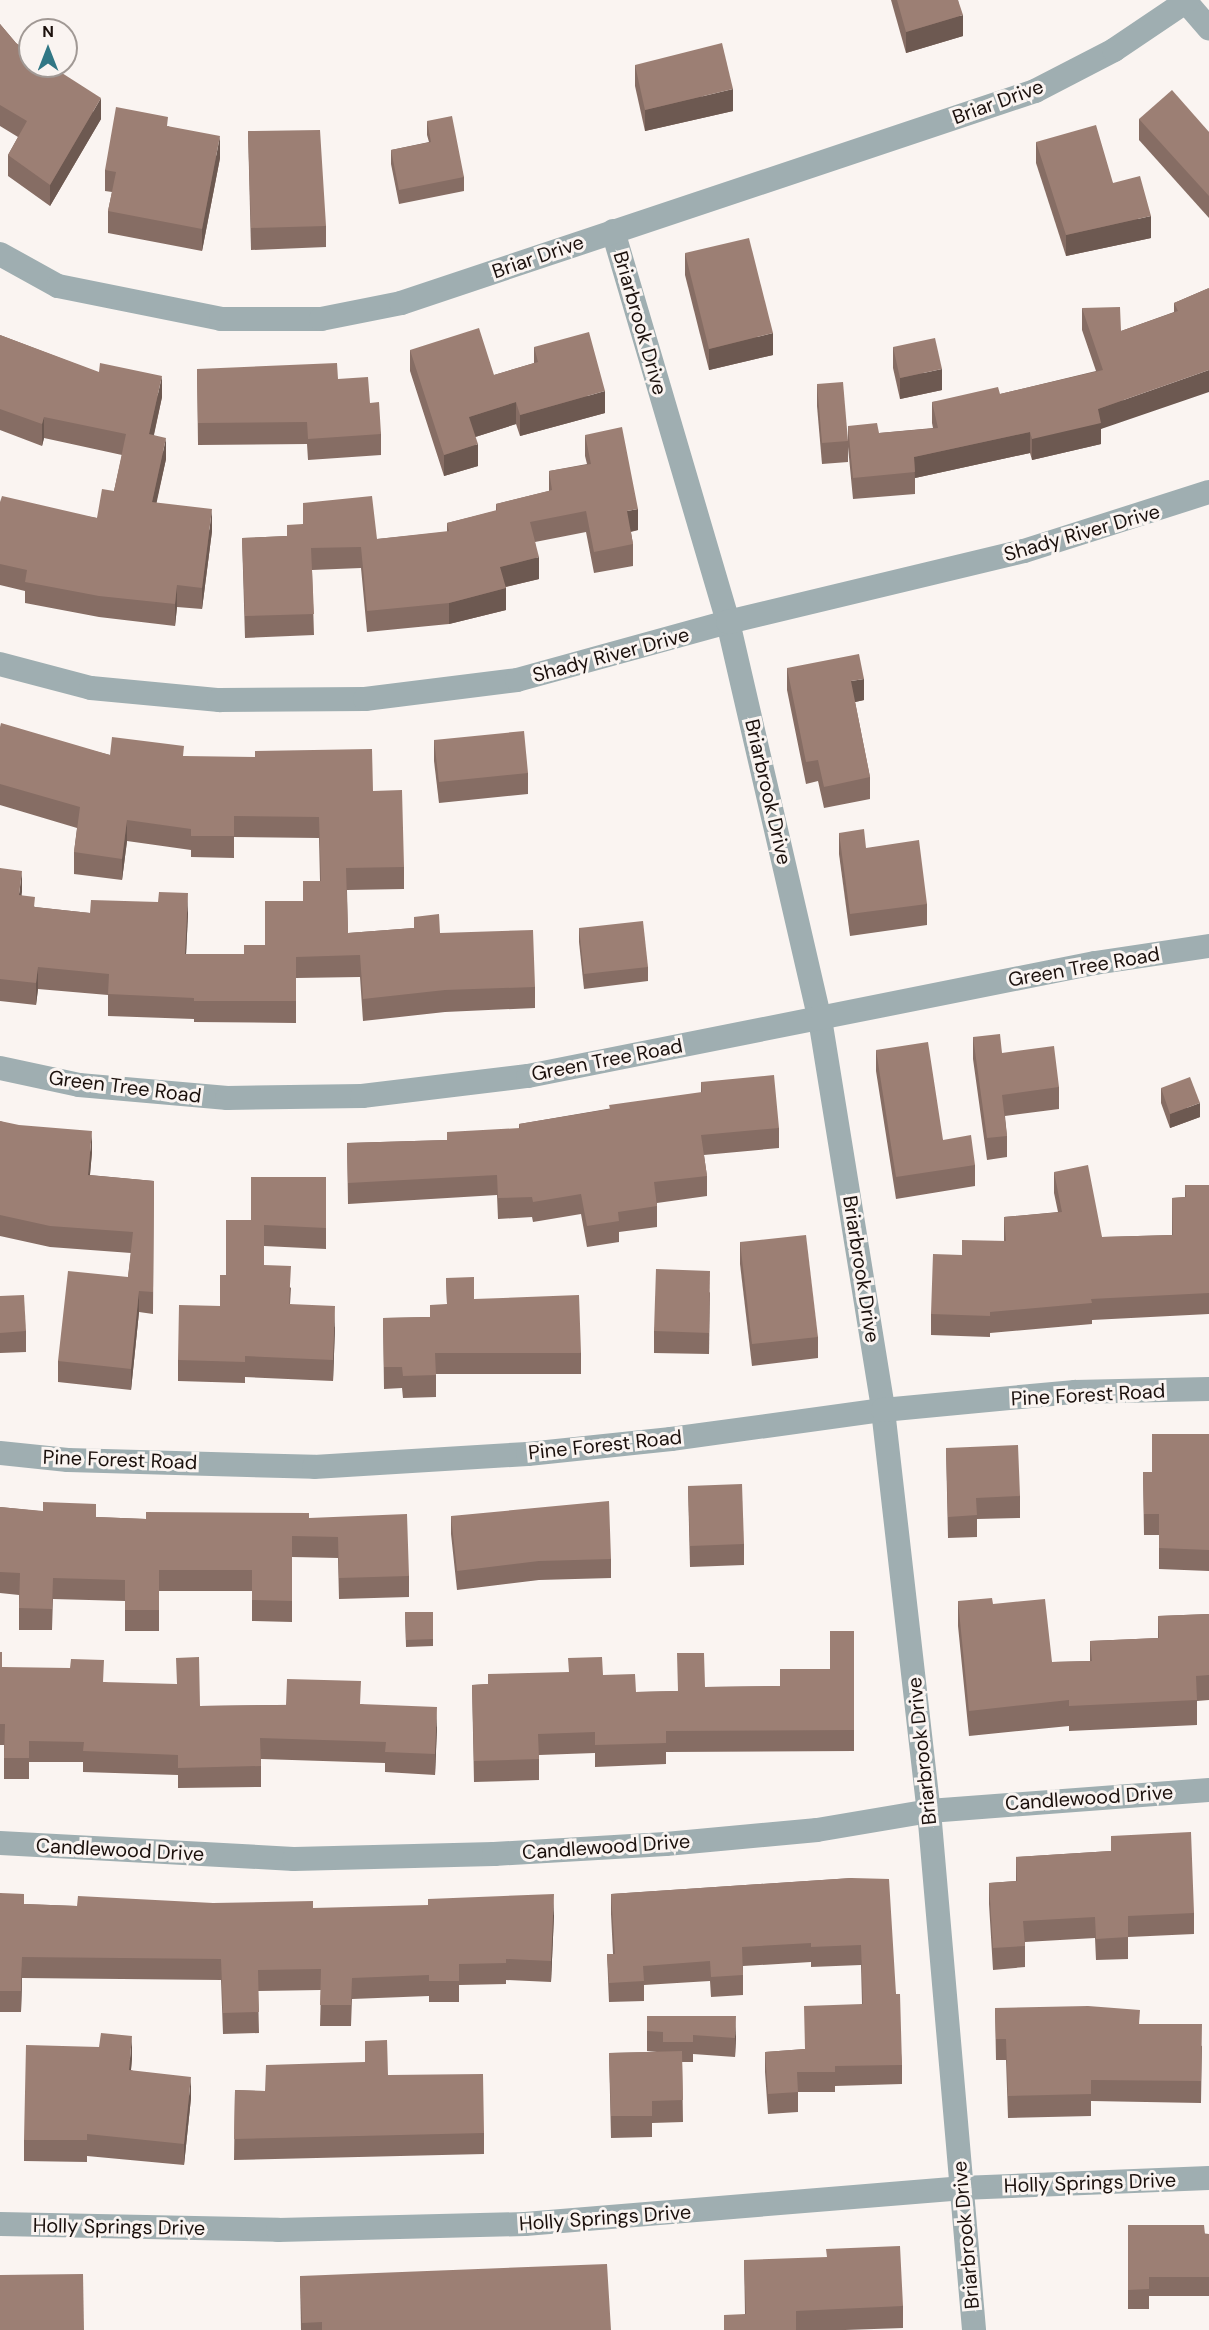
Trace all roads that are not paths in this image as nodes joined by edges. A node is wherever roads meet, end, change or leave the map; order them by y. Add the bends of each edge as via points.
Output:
1 (1187, 1) edge
2 (1209, 28) edge
3 (613, 231) junction
4 (0, 254) edge
5 (1209, 492) edge
6 (728, 622) junction
7 (0, 664) edge
8 (1209, 946) edge
9 (820, 1019) junction
10 (0, 1068) edge
11 (1209, 1389) edge
12 (883, 1410) junction
13 (0, 1453) edge
14 (1209, 1790) edge
15 (929, 1810) junction
16 (0, 1843) edge
17 (1209, 2178) edge
18 (961, 2188) junction
19 (0, 2224) edge
20 (974, 2330) edge

1 - 2 street
1 - 3 street, Briar Drive via 1114,50 1035,91
3 - 4 street, Briar Drive via 401,303 321,319 221,319 102,297 58,286
3 - 6 street, Briarbrook Drive
5 - 6 street, Shady River Drive via 1024,551
6 - 7 street, Shady River Drive via 518,680 365,699 219,700 91,688
6 - 9 street, Briarbrook Drive
8 - 9 street, Green Tree Road via 1095,963
9 - 10 street, Green Tree Road via 528,1076 362,1096 227,1098 79,1085
9 - 12 street, Briarbrook Drive
11 - 12 street, Pine Forest Road via 1075,1392
12 - 13 street, Pine Forest Road via 671,1439 314,1467 68,1460
12 - 15 street, Briarbrook Drive
14 - 15 street, Candlewood Drive
15 - 16 street, Candlewood Drive via 817,1830 494,1854 294,1858
15 - 18 street, Briarbrook Drive
17 - 18 street, Holly Springs Drive
18 - 19 street, Holly Springs Drive via 525,2224 278,2230
18 - 20 street, Briarbrook Drive

